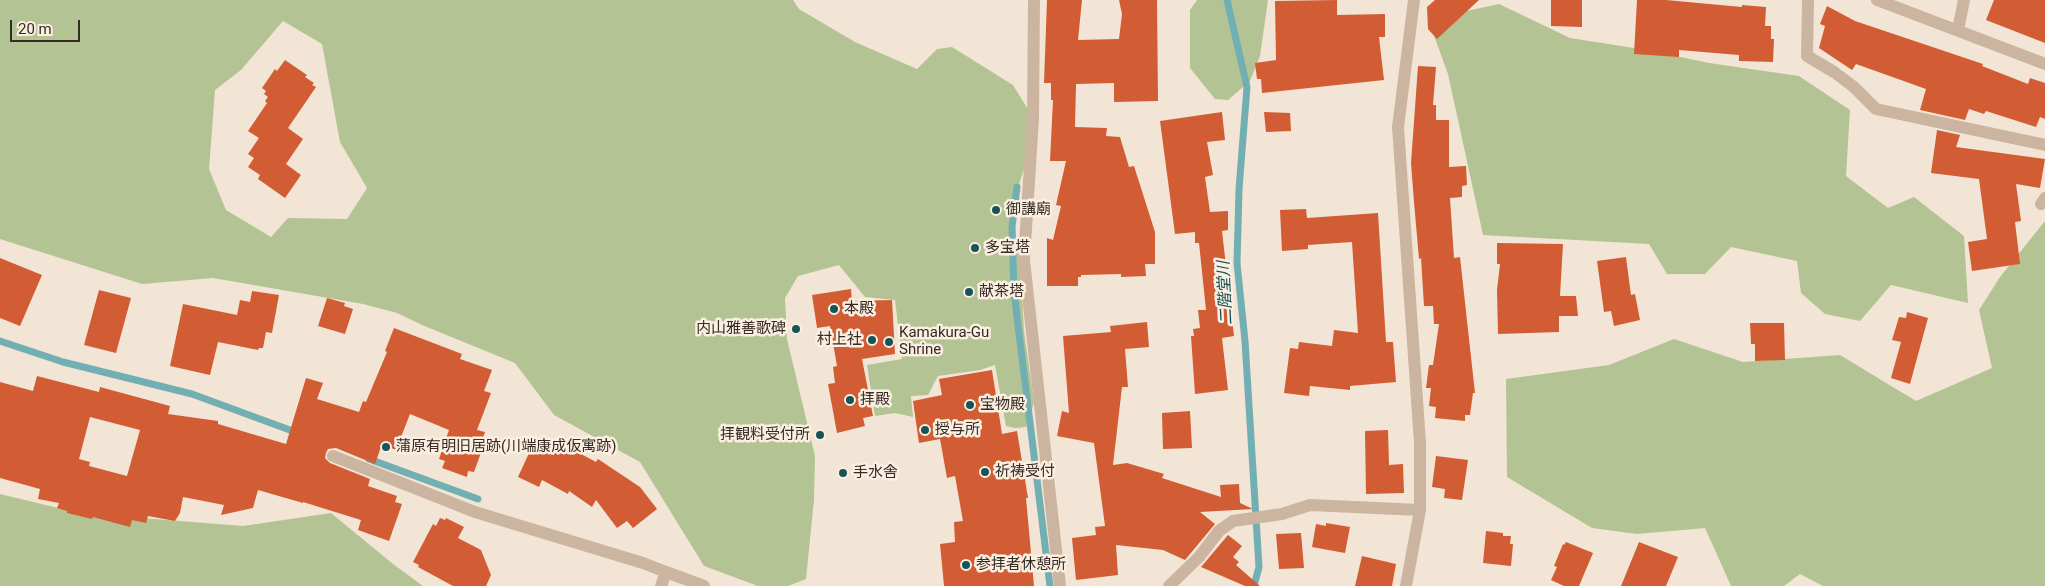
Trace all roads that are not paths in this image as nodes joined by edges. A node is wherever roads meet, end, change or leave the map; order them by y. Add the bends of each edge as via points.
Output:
1 (1034, 0) edge
2 (1414, 0) edge
3 (1808, 0) edge
4 (1877, 0) edge
5 (1964, 0) edge
6 (1958, 30) junction
7 (2045, 64) edge
8 (2045, 145) edge
9 (333, 456) dead end
10 (1420, 510) junction
11 (666, 572) junction
12 (660, 586) edge
13 (704, 586) edge
14 (1060, 586) edge
15 (1169, 586) edge
16 (1406, 586) edge

1 - 14 street via 1033,119 1024,260
2 - 10 street via 1398,127 1420,443
3 - 8 street via 1807,56 1854,87 1876,109
4 - 6 street
5 - 6 street
6 - 7 street
9 - 11 street via 474,512
10 - 15 street via 1310,505 1282,514 1233,521
10 - 16 street
11 - 12 street
11 - 13 street

